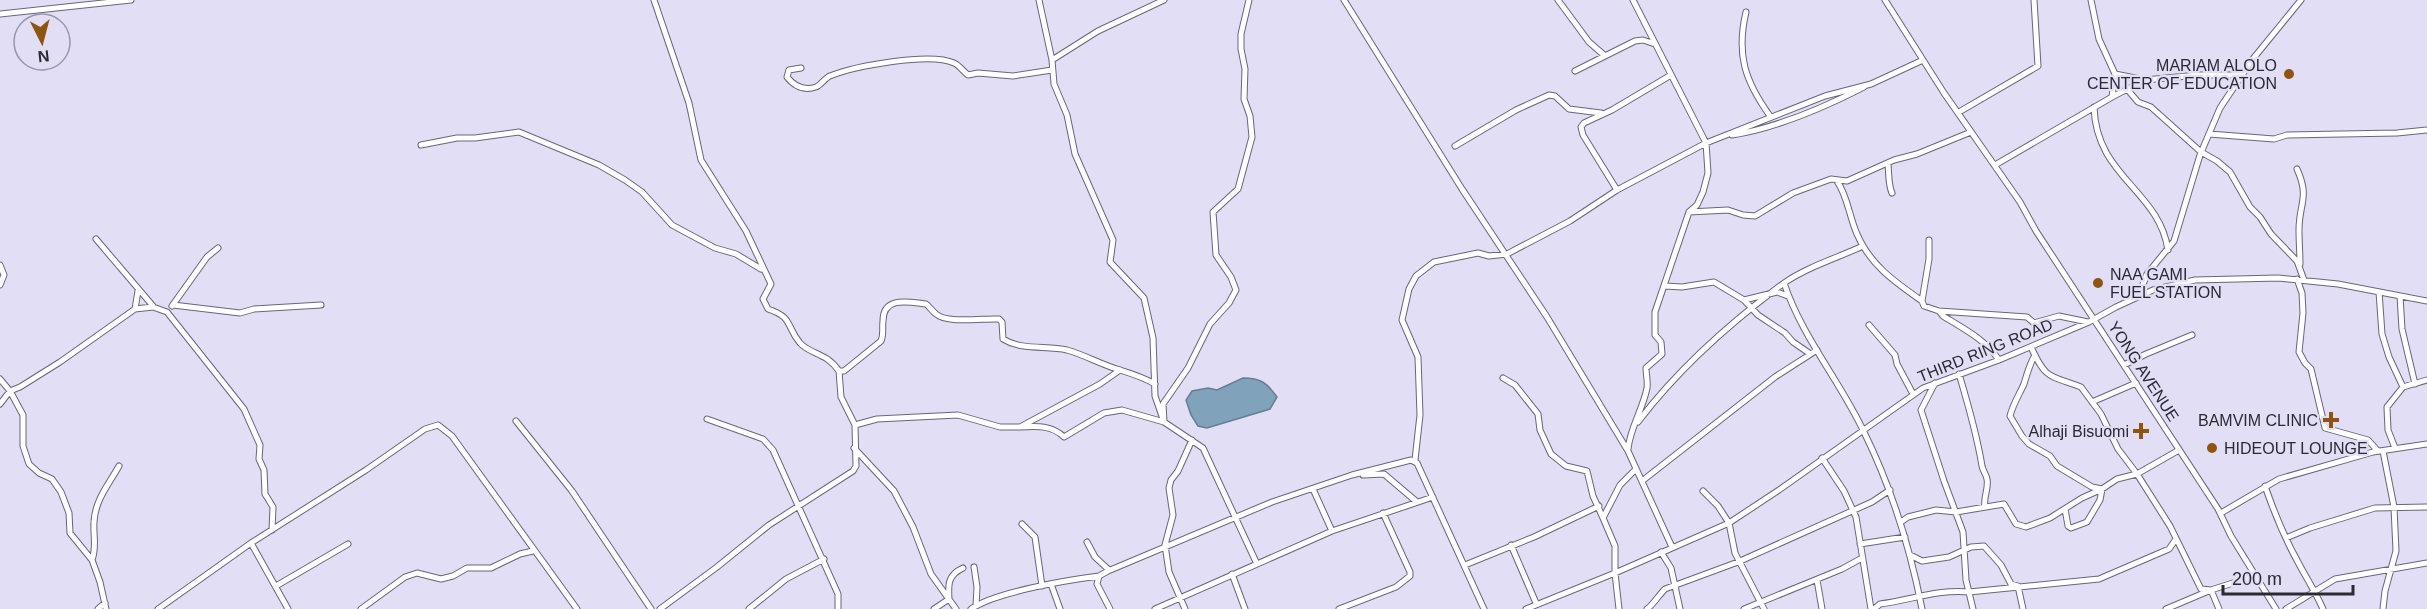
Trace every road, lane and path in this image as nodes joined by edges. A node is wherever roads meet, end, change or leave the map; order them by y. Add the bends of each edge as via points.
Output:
1 (131, 0) edge
2 (654, 0) edge
3 (1039, 0) edge
4 (1164, 0) edge
5 (1249, 0) edge
6 (1344, 0) edge
7 (1558, 0) edge
8 (1633, 0) edge
9 (1885, 0) edge
10 (2034, 0) edge
11 (2091, 0) edge
12 (2301, 0) edge
13 (1746, 12) dead end
14 (0, 14) edge
15 (1657, 45) junction
16 (1604, 55) junction
17 (1052, 60) junction
18 (1923, 60) junction
19 (801, 68) dead end
20 (1052, 70) junction
21 (1575, 71) dead end
22 (2115, 74) junction
23 (1671, 75) junction
24 (2242, 75) junction
25 (2145, 80) junction
26 (1870, 84) junction
27 (2127, 89) junction
28 (2112, 97) junction
29 (2094, 107) junction
30 (1959, 112) junction
31 (1602, 113) junction
32 (1770, 116) junction
33 (2427, 130) edge
34 (1971, 132) junction
35 (2209, 134) junction
36 (1722, 136) junction
37 (1706, 143) junction
38 (421, 145) dead end
39 (1455, 146) dead end
40 (2201, 152) junction
41 (1888, 164) junction
42 (1995, 165) junction
43 (2297, 169) dead end
44 (1836, 181) junction
45 (1617, 190) junction
46 (1892, 193) dead end
47 (1689, 212) junction
48 (96, 239) dead end
49 (1929, 240) dead end
50 (1863, 246) junction
51 (218, 248) dead end
52 (2168, 250) junction
53 (1507, 254) junction
54 (0, 265) edge
55 (2300, 266) junction
56 (762, 270) junction
57 (2301, 280) junction
58 (1784, 283) junction
59 (0, 285) edge
60 (1665, 286) junction
61 (138, 290) junction
62 (2379, 292) junction
63 (1774, 293) junction
64 (2142, 295) junction
65 (1788, 296) junction
66 (2400, 296) junction
67 (1744, 300) junction
68 (1922, 301) junction
69 (2427, 301) edge
70 (173, 305) junction
71 (321, 305) dead end
72 (154, 307) junction
73 (135, 309) junction
74 (1752, 310) junction
75 (1939, 311) junction
76 (167, 312) junction
77 (2092, 321) junction
78 (1869, 325) dead end
79 (2192, 335) dead end
80 (2031, 347) junction
81 (1817, 350) junction
82 (1809, 353) junction
83 (2035, 355) junction
84 (1999, 360) junction
85 (2124, 365) junction
86 (1120, 370) junction
87 (839, 371) junction
88 (1959, 374) junction
89 (1503, 378) dead end
90 (0, 379) edge
91 (2427, 380) edge
92 (1935, 383) junction
93 (2136, 383) junction
94 (1155, 384) junction
95 (2415, 384) junction
96 (2403, 387) junction
97 (10, 391) junction
98 (1913, 394) junction
99 (2092, 402) junction
100 (0, 404) edge
101 (707, 420) dead end
102 (516, 421) dead end
103 (1164, 422) junction
104 (855, 425) junction
105 (1020, 426) junction
106 (1635, 426) junction
107 (1864, 430) junction
108 (1192, 440) junction
109 (2427, 444) edge
110 (854, 448) junction
111 (2395, 448) junction
112 (1628, 450) junction
113 (2179, 450) junction
114 (2381, 451) junction
115 (1822, 458) junction
116 (1415, 460) junction
117 (118, 466) dead end
118 (1635, 470) junction
119 (2138, 474) junction
120 (1352, 475) junction
121 (1642, 481) junction
122 (2265, 486) junction
123 (1313, 489) junction
124 (2102, 489) junction
125 (1890, 490) junction
126 (1703, 491) dead end
127 (1433, 497) junction
128 (1417, 502) junction
129 (1599, 506) junction
130 (1985, 507) junction
131 (2394, 507) junction
132 (2427, 507) edge
133 (799, 508) junction
134 (2065, 509) junction
135 (1851, 510) junction
136 (1956, 512) junction
137 (1383, 513) junction
138 (2221, 513) junction
139 (1236, 515) junction
140 (1603, 518) junction
141 (1901, 522) junction
142 (1729, 523) junction
143 (1022, 524) dead end
144 (272, 530) junction
145 (1332, 531) junction
146 (1905, 537) junction
147 (2286, 537) junction
148 (2176, 539) junction
149 (252, 543) junction
150 (1087, 543) dead end
151 (348, 544) dead end
152 (1511, 544) junction
153 (1860, 544) junction
154 (1165, 545) junction
155 (1672, 547) junction
156 (2169, 549) junction
157 (1963, 550) junction
158 (533, 551) junction
159 (1661, 552) junction
160 (2182, 552) junction
161 (1910, 555) junction
162 (1862, 558) junction
163 (824, 559) junction
164 (92, 560) junction
165 (1738, 562) junction
166 (2427, 563) edge
167 (1257, 564) junction
168 (1465, 565) junction
169 (974, 567) dead end
170 (963, 568) dead end
171 (1109, 570) junction
172 (2392, 571) junction
173 (1614, 573) junction
174 (1232, 574) junction
175 (1099, 576) junction
176 (2255, 576) junction
177 (1816, 580) junction
178 (1051, 584) junction
179 (276, 585) junction
180 (1042, 586) junction
181 (1675, 586) junction
182 (2018, 586) junction
183 (2211, 590) junction
184 (2315, 590) junction
185 (1969, 592) junction
186 (1920, 596) junction
187 (1180, 598) junction
188 (949, 599) junction
189 (1760, 601) junction
190 (1536, 603) junction
191 (105, 606) edge
192 (974, 607) edge
193 (98, 609) edge
194 (158, 609) edge
195 (288, 609) edge
196 (361, 609) edge
197 (578, 609) edge
198 (651, 609) edge
199 (660, 609) edge
200 (750, 609) edge
201 (838, 609) edge
202 (934, 609) edge
203 (956, 609) edge
204 (1060, 609) edge
205 (1110, 609) edge
206 (1155, 609) edge
207 (1185, 609) edge
208 (1245, 609) edge
209 (1339, 609) edge
210 (1484, 609) edge
211 (1526, 609) edge
212 (1619, 609) edge
213 (1647, 609) edge
214 (1680, 609) edge
215 (1744, 609) edge
216 (1764, 609) edge
217 (1822, 609) edge
218 (1873, 609) edge
219 (1922, 609) edge
220 (1972, 609) edge
221 (2023, 609) edge
222 (2166, 609) edge
223 (2219, 609) edge
224 (2276, 609) edge
225 (2286, 609) edge
226 (2323, 609) edge
227 (2383, 609) edge

1 - 14 street
2 - 56 street via 689,103 701,160 746,231
3 - 17 street
4 - 17 street via 1098,31
5 - 103 street via 1241,49 1244,99 1252,137 1238,189 1213,212 1216,255 1236,290 1210,324 1188,368 1163,404
6 - 53 street via 1461,189
7 - 16 street via 1588,42
8 - 15 street
9 - 18 street, YONG AVENUE
10 - 30 street via 2038,66
11 - 22 street via 2099,39
12 - 24 street
13 - 32 street via 1742,31 1744,68 1752,90
15 - 16 street via 1635,41
15 - 23 street
16 - 21 street
17 - 20 street
18 - 26 street
18 - 30 street, YONG AVENUE
19 - 20 street via 789,69 787,77 804,88 858,68 895,62 938,59 956,64 968,75 1013,76
20 - 94 street via 1075,154 1112,233 1110,262 1144,298 1153,338
22 - 25 street
22 - 28 street
23 - 31 street
23 - 37 street
24 - 25 street
24 - 35 street via 2220,108
25 - 27 street
26 - 32 street
26 - 36 street via 1796,117 1747,133
27 - 28 street
27 - 40 street
28 - 29 street
29 - 42 street
29 - 52 street via 2105,153 2161,223
30 - 34 street, YONG AVENUE
31 - 39 street via 1569,109 1549,95
31 - 45 street via 1584,123 1581,130
32 - 36 street
33 - 35 street via 2287,135 2274,139
34 - 41 street
34 - 42 street, YONG AVENUE
35 - 40 street
36 - 37 street
37 - 45 street
37 - 47 street via 1708,173 1697,205
38 - 56 street via 519,132 625,180 642,192 672,225
40 - 52 street
40 - 55 street via 2230,172 2246,202
41 - 44 street via 1847,181
41 - 46 street
42 - 77 street, YONG AVENUE
43 - 55 street via 2305,197 2299,229
44 - 47 street via 1831,179 1793,193 1755,216 1728,210
44 - 50 street via 1844,191
45 - 53 street via 1570,221
47 - 60 street
48 - 61 street
49 - 68 street
50 - 58 street
50 - 68 street via 1880,270
51 - 70 street via 207,257
52 - 64 street via 2147,274
53 - 112 street
53 - 116 street via 1478,253 1434,262 1416,276 1409,289 1402,320 1418,357 1420,415
54 - 59 street via 4,275
55 - 57 street
56 - 87 street via 771,284 764,299 768,309 784,315 801,344 832,360
57 - 62 street, THIRD RING ROAD
57 - 64 street, THIRD RING ROAD via 2195,280
57 - 114 street via 2299,352 2311,369 2325,428 2368,440
58 - 63 street
58 - 65 street
60 - 67 street via 1714,282
60 - 106 street via 1654,322 1662,354 1646,368 1647,388
61 - 72 street
61 - 73 street
62 - 66 street, THIRD RING ROAD
62 - 96 street via 2382,334
63 - 65 street
63 - 67 street
63 - 74 street
64 - 77 street, THIRD RING ROAD
65 - 81 street
66 - 69 street, THIRD RING ROAD
66 - 95 street via 2402,329
67 - 74 street
68 - 75 street via 1928,309
70 - 71 street via 240,313
70 - 76 street
72 - 73 street
72 - 76 street
73 - 97 street via 60,362
74 - 82 street
74 - 106 street via 1692,360
75 - 77 street via 2026,317 2034,323 2059,316
75 - 84 street via 1989,346
76 - 144 street via 244,410 260,445 265,494 273,507
77 - 80 street, THIRD RING ROAD
77 - 85 street, YONG AVENUE
78 - 98 street via 1895,355
79 - 85 street
80 - 83 street
80 - 84 street, THIRD RING ROAD
81 - 82 street
81 - 107 street
82 - 121 street
83 - 99 street via 2048,375 2081,387
83 - 124 street via 2010,416 2029,444 2092,488
84 - 88 street, THIRD RING ROAD
85 - 93 street, YONG AVENUE
86 - 87 street via 1064,349 1008,342 1003,339 999,319 966,321 941,317 926,304 893,303 884,313 881,341
86 - 94 street
86 - 105 street
87 - 104 street via 841,397
88 - 92 street, THIRD RING ROAD
88 - 130 street via 1988,484
89 - 129 street via 1515,385 1538,414 1540,430 1551,454 1566,466 1587,471
90 - 97 street
91 - 95 street
92 - 98 street, THIRD RING ROAD
92 - 136 street via 1921,410
93 - 99 street
93 - 113 street, YONG AVENUE
94 - 103 street
95 - 96 street
96 - 111 street via 2386,411
97 - 100 street
97 - 164 street via 23,415 23,446 29,464 56,484 69,513 70,533
98 - 107 street, THIRD RING ROAD
99 - 119 street via 2118,449
101 - 133 street via 763,439 773,450
102 - 198 street via 572,491
103 - 105 street via 1122,410 1104,413 1064,437 1043,426
103 - 108 street
104 - 105 street via 877,419 958,415 1000,427
104 - 110 street
106 - 112 street
107 - 115 street, THIRD RING ROAD
107 - 125 street
108 - 139 street via 1203,448
108 - 154 street via 1171,480 1173,515
109 - 111 street
110 - 133 street via 853,471
110 - 188 street via 894,491 931,574
111 - 114 street
112 - 118 street
113 - 119 street
113 - 138 street, YONG AVENUE
114 - 122 street via 2329,463
114 - 131 street
115 - 135 street via 1844,491
115 - 142 street, THIRD RING ROAD
116 - 120 street
116 - 127 street
117 - 164 street via 101,493 94,522 96,551
118 - 121 street
118 - 140 street via 1620,485
119 - 124 street via 2117,479
119 - 148 street
120 - 123 street
120 - 128 street via 1383,474
121 - 155 street
122 - 138 street
122 - 147 street
123 - 139 street
123 - 145 street
124 - 134 street
124 - 134 street via 2088,522 2071,528
125 - 135 street
125 - 141 street
126 - 142 street
127 - 128 street
127 - 168 street
128 - 137 street
129 - 140 street
129 - 152 street
130 - 134 street via 2006,505 2016,524 2023,527
130 - 136 street
131 - 132 street
131 - 147 street via 2354,513
131 - 172 street via 2396,551
133 - 163 street
133 - 199 street via 769,525
135 - 153 street
135 - 165 street
136 - 141 street via 1941,510
136 - 157 street via 1963,532
137 - 145 street
137 - 209 street via 1410,576 1396,587
138 - 176 street, YONG AVENUE
139 - 154 street
139 - 167 street
140 - 173 street via 1615,546
141 - 146 street
142 - 155 street, THIRD RING ROAD
142 - 165 street
143 - 180 street via 1035,537
144 - 149 street
144 - 158 street via 425,429 438,425 452,436
145 - 167 street
146 - 153 street
146 - 161 street
147 - 184 street
148 - 156 street
148 - 160 street
149 - 179 street
149 - 194 street
150 - 171 street
151 - 179 street
152 - 168 street
152 - 190 street
153 - 162 street
154 - 171 street
154 - 187 street via 1169,572
155 - 159 street, THIRD RING ROAD
156 - 160 street
156 - 182 street via 2099,579
157 - 161 street via 1949,558 1922,561
157 - 182 street via 1984,546 2011,584
157 - 185 street
158 - 196 street via 491,568 467,568 441,579 417,573 405,577
158 - 197 street
159 - 173 street, THIRD RING ROAD
159 - 181 street via 1668,561
160 - 183 street via 2201,589
161 - 186 street
162 - 177 street
162 - 218 street
163 - 200 street via 786,579
163 - 201 street via 838,594
164 - 191 street
165 - 181 street
165 - 189 street
166 - 172 street
167 - 174 street
168 - 210 street
169 - 192 street
170 - 188 street via 953,573 948,583
171 - 175 street
172 - 184 street via 2335,579
172 - 227 street
173 - 190 street, THIRD RING ROAD
173 - 212 street
174 - 187 street
174 - 208 street
175 - 178 street
175 - 205 street via 1097,584
176 - 183 street
176 - 224 street, YONG AVENUE
177 - 189 street
177 - 217 street
178 - 180 street
178 - 204 street
179 - 195 street
180 - 192 street
181 - 213 street via 1665,589
181 - 214 street
182 - 185 street
182 - 221 street
183 - 222 street
183 - 223 street
184 - 225 street
184 - 226 street
185 - 186 street
185 - 220 street
186 - 218 street
186 - 219 street
187 - 206 street
187 - 207 street
188 - 202 street
188 - 203 street
189 - 215 street
189 - 216 street
190 - 211 street, THIRD RING ROAD
191 - 193 street

